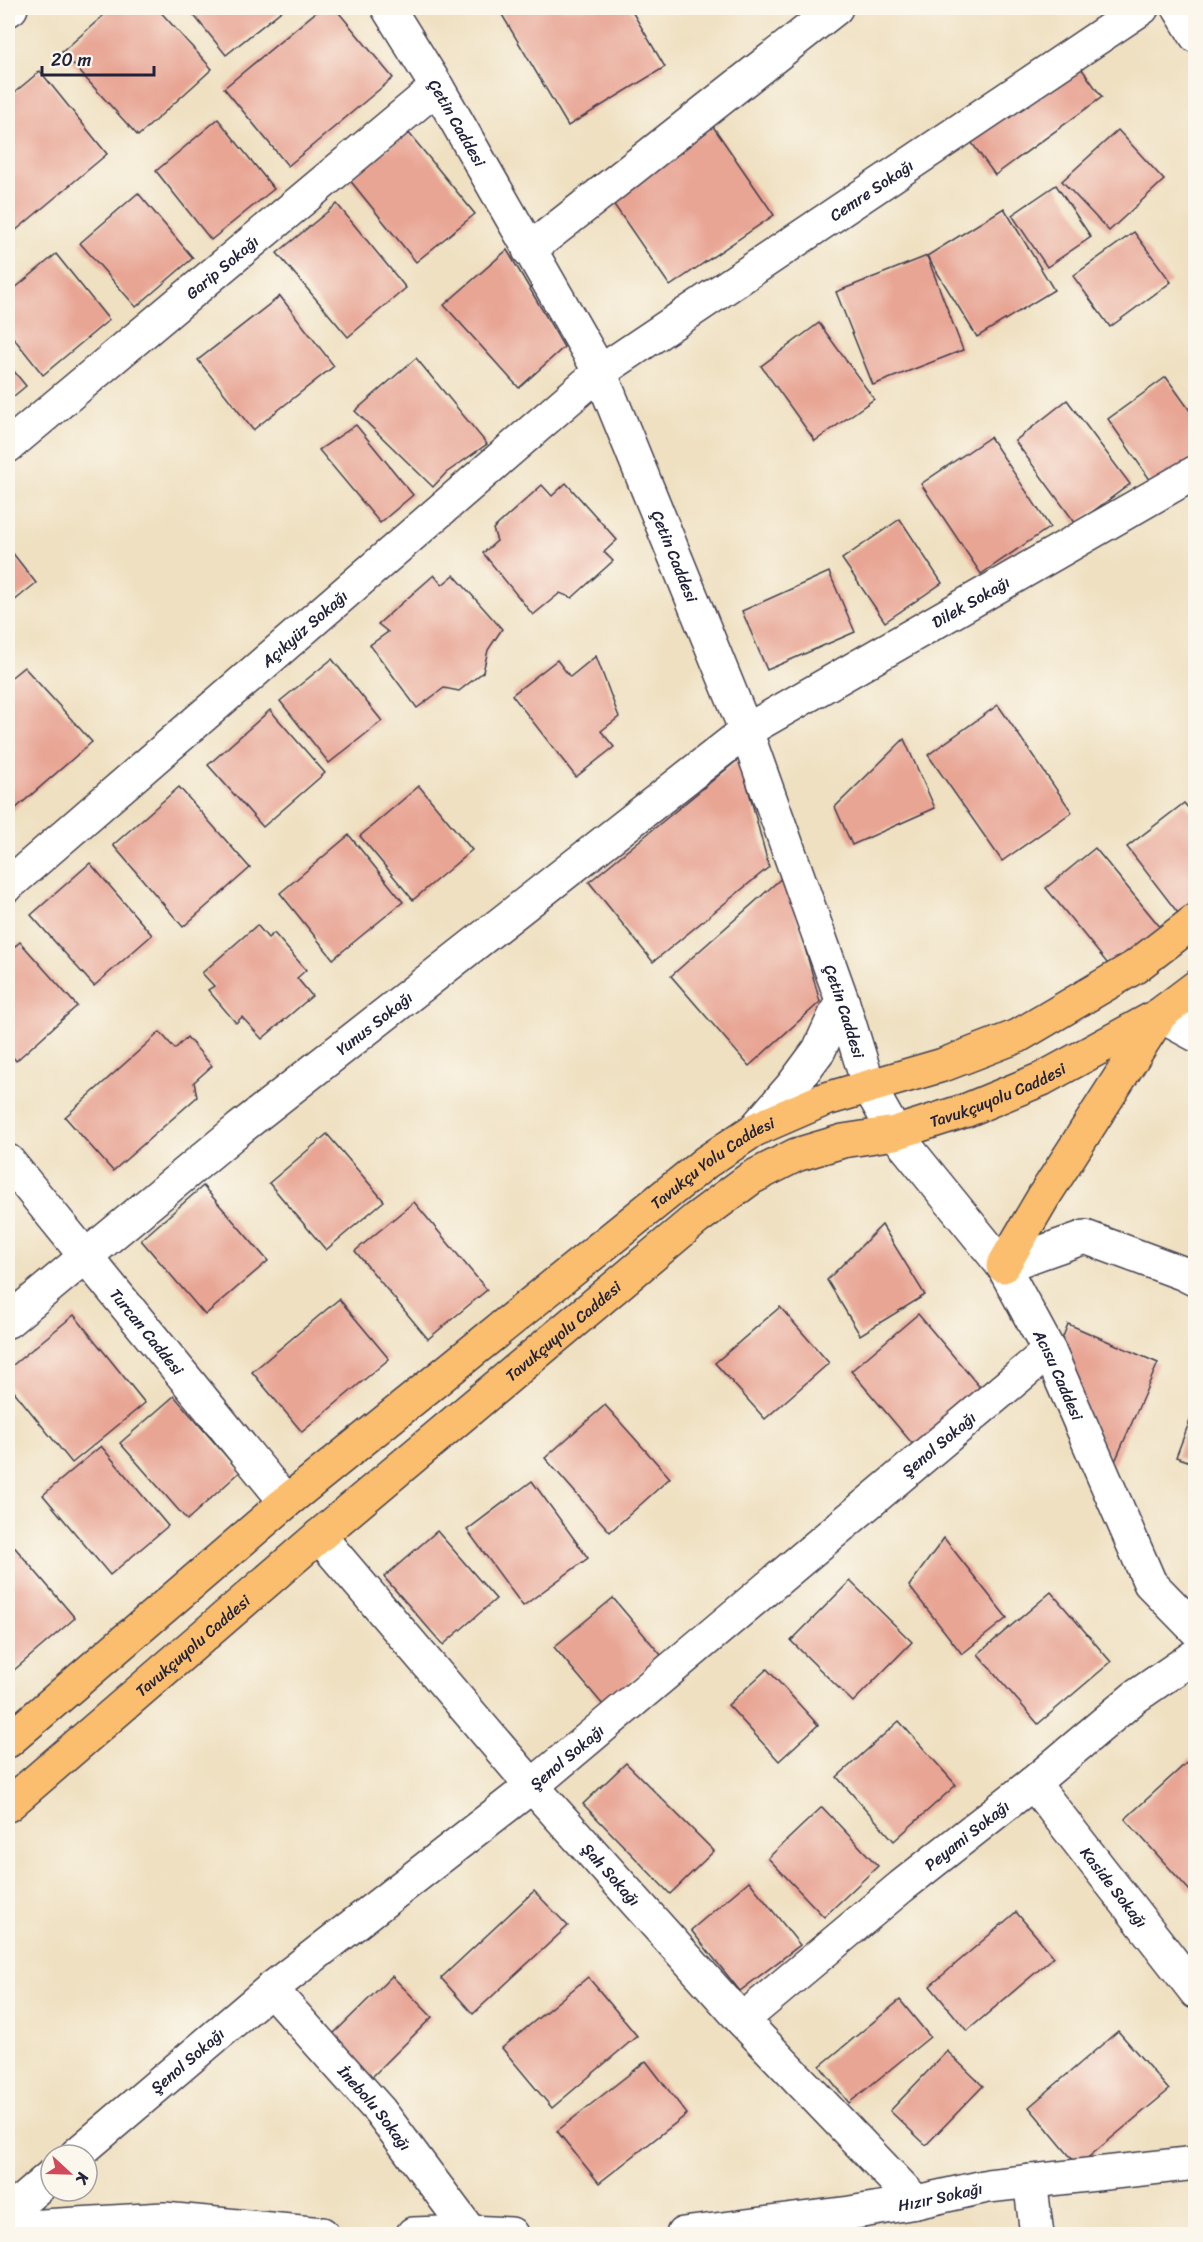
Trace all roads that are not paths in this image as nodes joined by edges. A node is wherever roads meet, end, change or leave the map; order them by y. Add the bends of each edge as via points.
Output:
1 (388, 8) edge
2 (836, 8) edge
3 (1142, 8) edge
4 (1179, 8) edge
5 (1196, 36) edge
6 (437, 87) junction
7 (529, 250) junction
8 (600, 372) junction
9 (8, 446) edge
10 (1196, 472) edge
11 (746, 731) junction
12 (8, 885) edge
13 (1196, 920) edge
14 (1196, 987) edge
15 (842, 1000) junction
16 (1160, 1015) junction
17 (1196, 1035) edge
18 (869, 1087) junction
19 (754, 1130) junction
20 (895, 1133) junction
21 (8, 1161) edge
22 (86, 1255) junction
23 (1003, 1266) junction
24 (1196, 1280) edge
25 (8, 1321) edge
26 (1049, 1352) junction
27 (286, 1502) junction
28 (319, 1536) junction
29 (1196, 1630) edge
30 (1196, 1655) edge
31 (8, 1741) edge
32 (1034, 1783) junction
33 (532, 1786) junction
34 (8, 1805) edge
35 (271, 1989) junction
36 (1196, 1992) edge
37 (742, 2020) junction
38 (90, 2143) edge
39 (1196, 2163) edge
40 (1030, 2181) junction
41 (39, 2186) edge
42 (916, 2202) junction
43 (8, 2213) edge
44 (851, 2224) edge
45 (8, 2228) edge
46 (470, 2232) junction
47 (322, 2235) edge
48 (413, 2235) edge
49 (511, 2235) edge
50 (683, 2235) edge
51 (1037, 2235) edge

1 - 6 street, Çetin Caddesi
2 - 7 street
3 - 8 street, Cemre Sokağı
4 - 5 street
6 - 7 street, Çetin Caddesi
6 - 9 street, Garip Sokağı
7 - 8 street, Çetin Caddesi
8 - 11 street, Çetin Caddesi
8 - 12 street, Açıkyüz Sokağı
10 - 11 street, Dilek Sokağı
11 - 15 street, Çetin Caddesi
11 - 22 street, Yunus Sokağı
13 - 18 main road, Tavukçu Yolu Caddesi via 1135,967 1018,1036 943,1065
14 - 16 main road, Tavukçuyolu Caddesi
15 - 18 street, Çetin Caddesi
15 - 19 street via 819,1050
16 - 17 street
16 - 20 main road, Tavukçuyolu Caddesi via 1042,1079 967,1110
16 - 23 main road
18 - 19 main road, Tavukçu Yolu Caddesi via 823,1100
18 - 20 street, Çetin Caddesi
19 - 27 main road, Tavukçu Yolu Caddesi via 706,1162
20 - 23 street, Acısu Caddesi
20 - 28 main road, Tavukçuyolu Caddesi via 843,1141 796,1155 751,1178 696,1219
21 - 22 street, Turcan Caddesi
22 - 25 street, Yunus Sokağı
22 - 27 street, Turcan Caddesi
23 - 24 street via 1085,1237
23 - 26 street, Acısu Caddesi
26 - 29 street, Acısu Caddesi via 1150,1583
26 - 33 street, Şenol Sokağı
27 - 31 main road
28 - 33 street, Şah Sokağı
28 - 34 main road, Tavukçuyolu Caddesi
30 - 32 street, Peyami Sokağı via 1135,1697
32 - 36 street, Kaside Sokağı
32 - 37 street, Peyami Sokağı via 902,1886
33 - 35 street, Şenol Sokağı
33 - 37 street, Şah Sokağı
35 - 38 street, Şenol Sokağı
35 - 46 street, İnebolu Sokağı via 380,2111
37 - 42 street, Şah Sokağı
39 - 40 street, Hızır Sokağı
40 - 42 street, Hızır Sokağı
40 - 51 street
41 - 43 street
42 - 44 street, Hızır Sokağı
44 - 50 street, Hızır Sokağı
45 - 47 street via 164,2219
46 - 48 street
46 - 49 street

